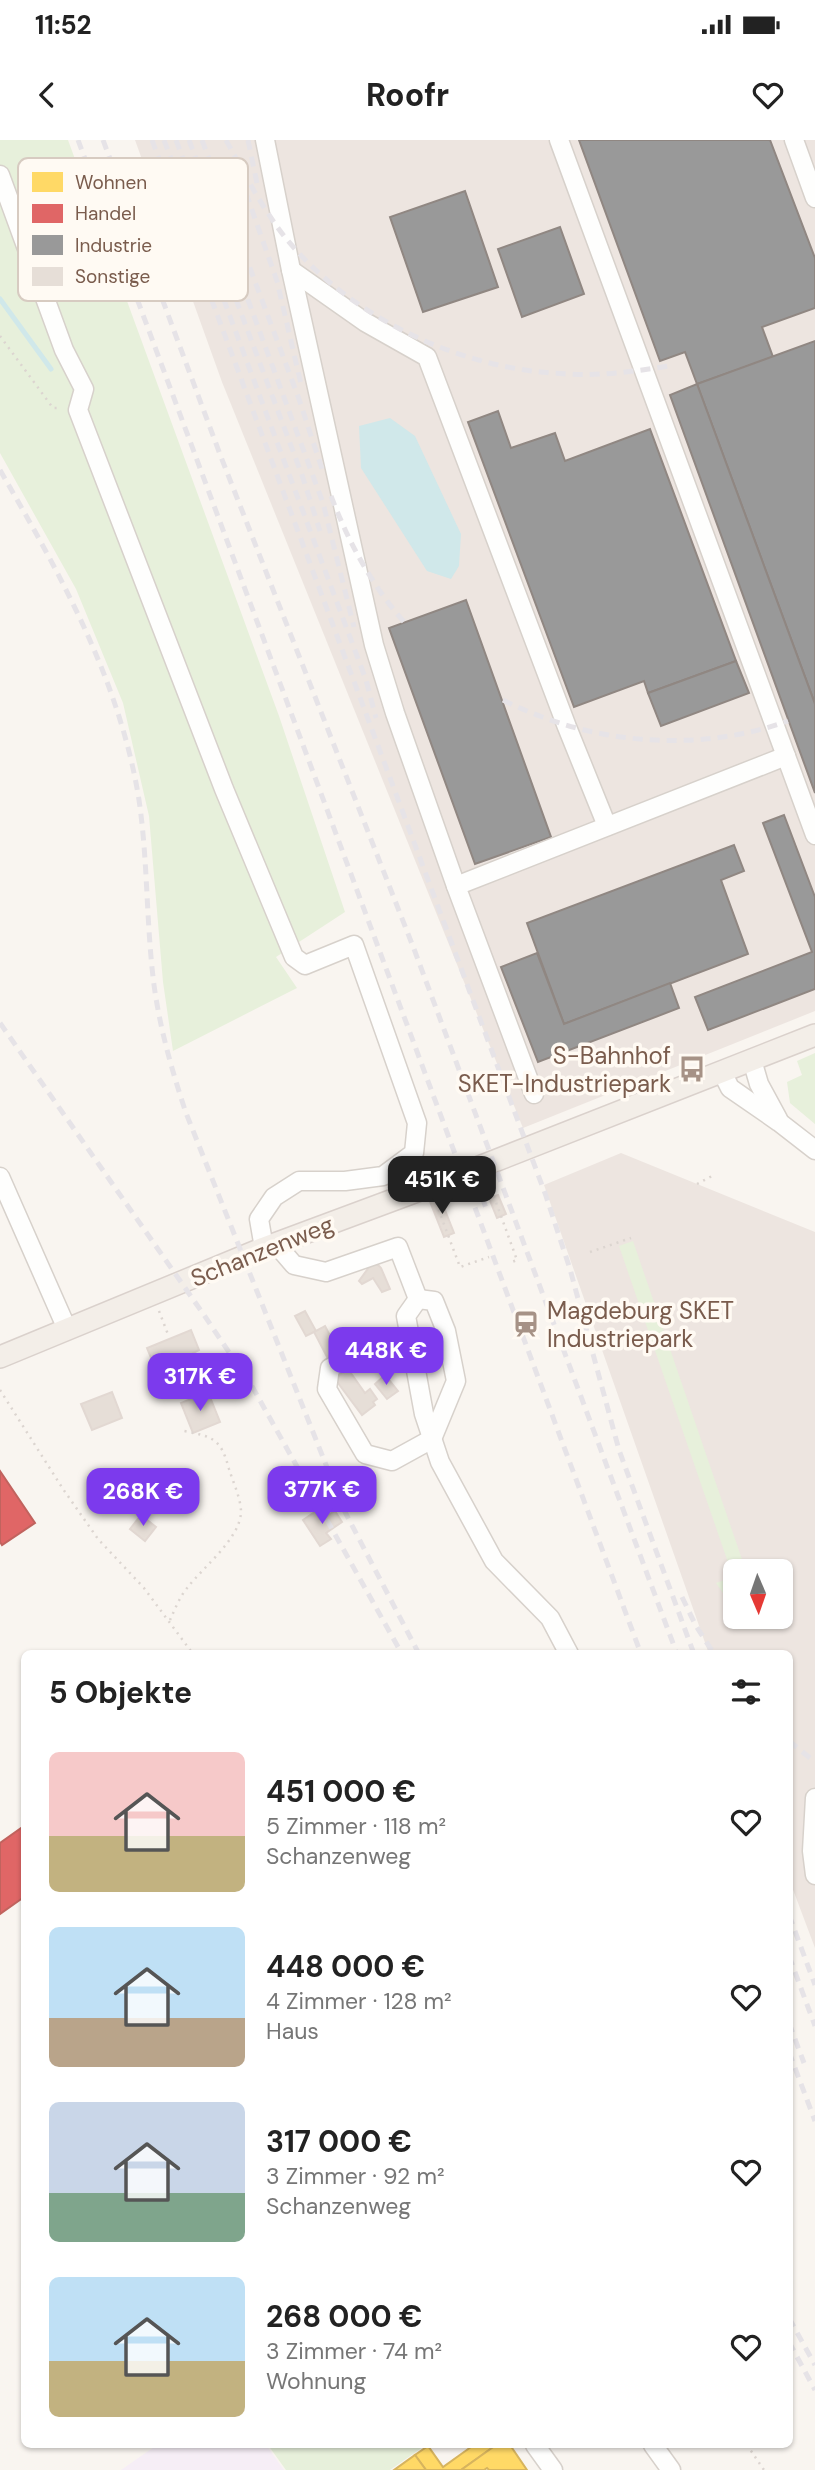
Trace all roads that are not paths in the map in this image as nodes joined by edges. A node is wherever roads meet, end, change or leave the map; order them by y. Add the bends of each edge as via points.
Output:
1 (265, 140) edge
2 (559, 140) edge
3 (794, 140) edge
4 (0, 175) edge
5 (815, 198) edge
6 (18, 224) edge
7 (291, 270) junction
8 (46, 301) edge
9 (786, 756) junction
10 (607, 826) junction
11 (815, 835) edge
12 (456, 886) junction
13 (815, 1035) edge
14 (751, 1060) junction
15 (722, 1072) junction
16 (534, 1094) dead end
17 (779, 1122) junction
18 (815, 1150) edge
19 (0, 1177) edge
20 (270, 1246) junction
21 (418, 1299) junction
22 (67, 1329) junction
23 (0, 1357) edge
24 (339, 1363) dead end
25 (432, 1439) junction
26 (567, 1650) edge
27 (815, 1798) edge
28 (815, 1875) edge
29 (537, 2448) edge
30 (655, 2448) edge
31 (552, 2470) edge
32 (671, 2470) edge

1 - 7 street
2 - 9 street
3 - 5 street
4 - 6 street
7 - 10 street via 365,322 427,357
7 - 12 street via 374,645
8 - 20 street via 83,389 78,410 293,957 305,965 354,945 417,1123 414,1153 383,1176 299,1181 274,1197 259,1219
9 - 10 street
9 - 11 street
10 - 12 street
12 - 16 street
13 - 14 main road, Schanzenweg
14 - 15 main road, Schanzenweg
14 - 17 street
15 - 17 street via 730,1088
15 - 20 main road, Schanzenweg
17 - 18 street
19 - 22 street
20 - 21 street via 294,1265 326,1272 398,1247
20 - 22 main road, Schanzenweg
21 - 25 street via 406,1316
21 - 25 street via 434,1301 446,1331 456,1381
22 - 23 main road, Schanzenweg
24 - 25 street via 330,1368 327,1389 365,1454 393,1461
25 - 26 street via 494,1561 550,1618
27 - 28 street
29 - 31 street
30 - 32 street

